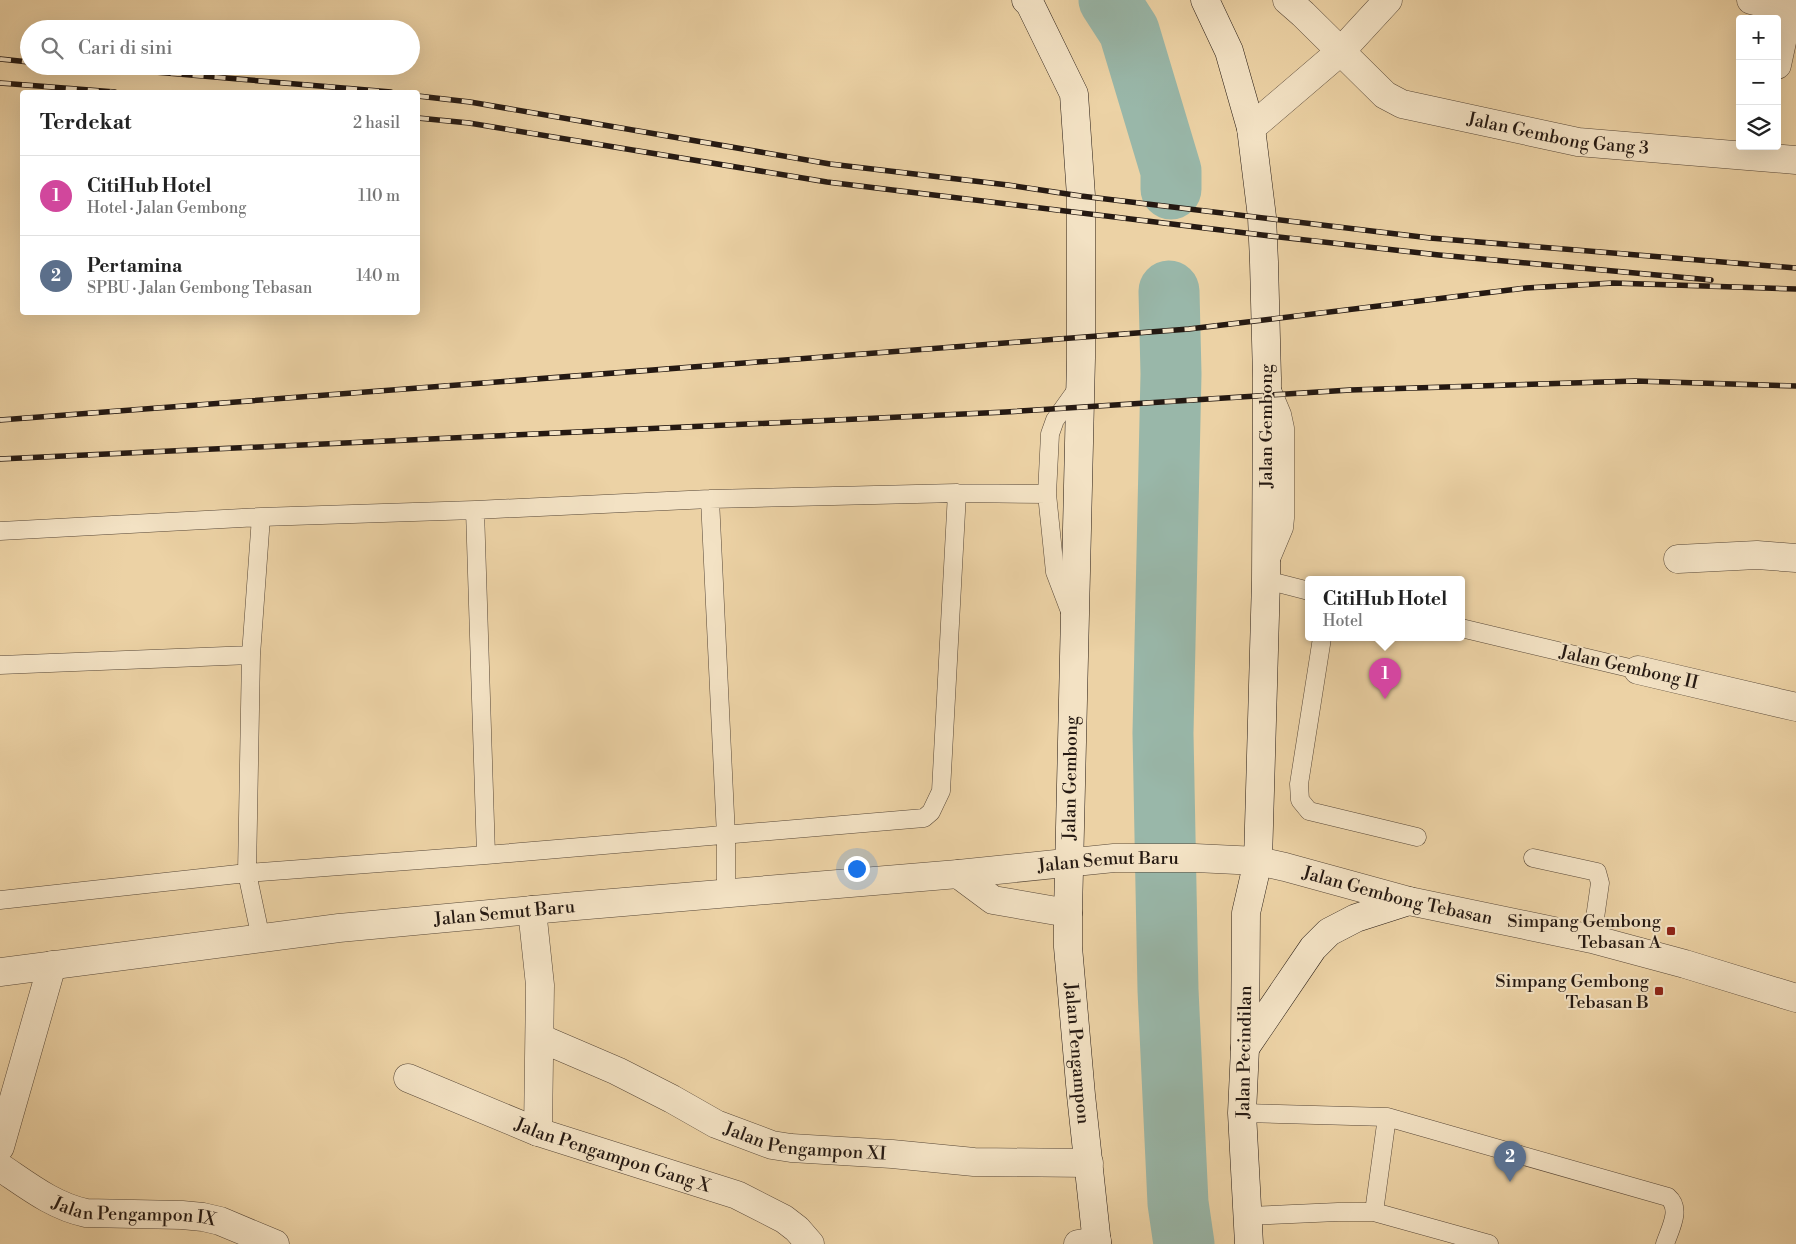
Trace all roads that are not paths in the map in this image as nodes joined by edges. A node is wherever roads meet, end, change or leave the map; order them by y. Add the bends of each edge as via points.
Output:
1 (1026, 0) edge
2 (1205, 0) edge
3 (1287, 0) edge
4 (1388, 0) edge
5 (1751, 0) edge
6 (1790, 5) edge
7 (1340, 51) junction
8 (1778, 60) edge
9 (1251, 128) junction
10 (1758, 152) edge
11 (1796, 160) edge
12 (1080, 384) junction
13 (957, 493) junction
14 (1047, 494) junction
15 (710, 500) junction
16 (475, 510) junction
17 (261, 517) junction
18 (0, 531) edge
19 (1796, 558) edge
20 (1678, 559) dead end
21 (1266, 575) junction
22 (1305, 590) edge
23 (1074, 621) junction
24 (1465, 629) edge
25 (1322, 641) edge
26 (251, 655) junction
27 (0, 665) edge
28 (1638, 670) joint
29 (1796, 707) edge
30 (726, 836) junction
31 (1417, 837) dead end
32 (486, 855) junction
33 (1533, 858) dead end
34 (1258, 861) junction
35 (1068, 862) junction
36 (247, 873) junction
37 (958, 874) junction
38 (726, 894) junction
39 (0, 900) edge
40 (1409, 901) junction
41 (532, 910) junction
42 (1068, 913) junction
43 (261, 939) junction
44 (1592, 939) junction
45 (52, 965) junction
46 (0, 972) edge
47 (1796, 998) edge
48 (540, 1038) junction
49 (1245, 1048) junction
50 (408, 1078) dead end
51 (1242, 1113) junction
52 (1386, 1117) junction
53 (538, 1132) junction
54 (0, 1147) edge
55 (1089, 1163) junction
56 (0, 1166) edge
57 (1374, 1212) junction
58 (1248, 1216) junction
59 (1091, 1243) edge
60 (275, 1244) edge
61 (810, 1244) edge
62 (1250, 1244) edge
63 (1489, 1244) edge
64 (1665, 1244) edge

1 - 12 street, Jalan Gembong via 1074,94 1082,213
2 - 9 street, Jalan Gembong via 1229,51
3 - 7 street, Jalan Gembong Gang 3
4 - 7 street
5 - 6 street
6 - 8 street
7 - 9 street
7 - 10 street, Jalan Gembong Gang 3 via 1385,95 1402,104 1578,142
9 - 21 street, Jalan Gembong via 1262,217 1267,378
10 - 11 street, Jalan Gembong Gang 3
12 - 14 lane via 1055,420 1050,434
12 - 23 street, Jalan Gembong
13 - 14 lane
13 - 15 lane
13 - 30 lane via 940,791 931,812 924,818
14 - 23 lane via 1055,572
15 - 16 lane
15 - 30 lane
16 - 17 lane
16 - 32 lane
17 - 18 lane
17 - 26 lane
19 - 20 street via 1757,555
21 - 22 lane
21 - 34 street, Jalan Gembong
23 - 35 street, Jalan Gembong
24 - 28 lane, Jalan Gembong II
25 - 31 lane via 1299,784 1300,800 1309,811
26 - 27 lane
26 - 36 lane
28 - 29 street, Jalan Gembong II
30 - 32 lane
30 - 38 lane
32 - 36 lane
33 - 44 lane via 1597,872 1600,884
34 - 35 street, Jalan Semut Baru via 1114,858
34 - 40 street, Jalan Gembong Tebasan
34 - 49 street, Jalan Pecindilan via 1246,913
35 - 37 street, Jalan Semut Baru
35 - 42 street, Jalan Pengampon
36 - 39 lane
36 - 43 lane
37 - 38 street, Jalan Semut Baru
37 - 42 street via 993,900
38 - 41 street, Jalan Semut Baru
40 - 44 street, Jalan Gembong Tebasan
40 - 49 street via 1356,918 1329,932 1313,948
41 - 43 street, Jalan Semut Baru via 339,928
41 - 48 street via 540,985
42 - 55 street, Jalan Pengampon via 1068,947
43 - 45 street, Jalan Semut Baru
44 - 47 street, Jalan Gembong Tebasan
45 - 46 street, Jalan Semut Baru
45 - 54 street
48 - 53 street
48 - 55 street, Jalan Pengampon XI via 617,1071 716,1124 772,1145 974,1162
49 - 51 street, Jalan Pecindilan
50 - 53 street, Jalan Pengampon Gang X
51 - 52 lane
51 - 58 street, Jalan Pecindilan
52 - 57 lane
52 - 64 lane via 1668,1197 1676,1210
53 - 61 street, Jalan Pengampon Gang X via 737,1195 784,1219
55 - 59 street, Jalan Pengampon
56 - 60 street, Jalan Pengampon IX via 57,1204 74,1211 203,1217
57 - 58 lane
57 - 63 lane
58 - 62 street, Jalan Pecindilan

